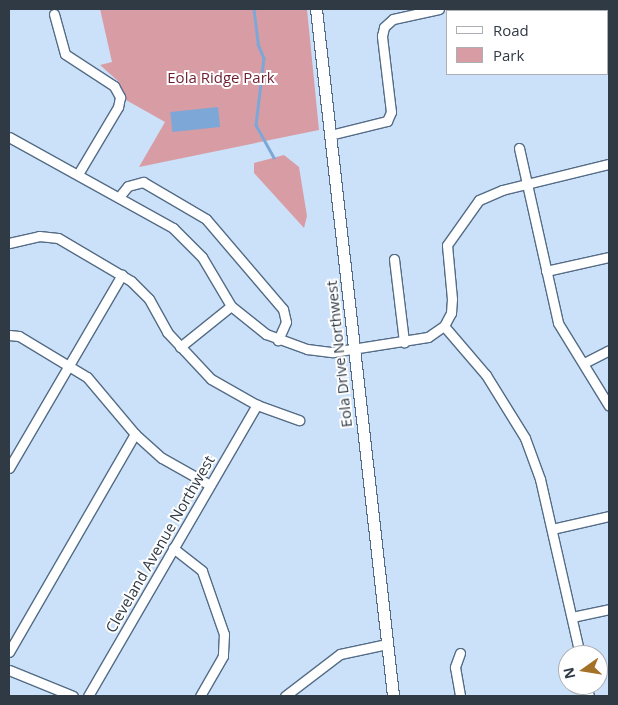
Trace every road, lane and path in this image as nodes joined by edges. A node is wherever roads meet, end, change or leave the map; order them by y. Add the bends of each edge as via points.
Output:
1 (316, 9) edge
2 (439, 9) edge
3 (54, 14) dead end
4 (330, 135) junction
5 (9, 137) edge
6 (519, 148) dead end
7 (609, 164) edge
8 (78, 174) junction
9 (527, 184) junction
10 (119, 198) junction
11 (9, 243) edge
12 (609, 257) edge
13 (394, 259) dead end
14 (546, 271) junction
15 (122, 275) junction
16 (231, 306) junction
17 (444, 326) junction
18 (9, 335) edge
19 (278, 340) junction
20 (404, 342) junction
21 (180, 347) junction
22 (353, 350) junction
23 (609, 350) edge
24 (584, 363) junction
25 (69, 365) junction
26 (257, 405) junction
27 (609, 406) edge
28 (298, 420) dead end
29 (135, 434) junction
30 (9, 468) edge
31 (210, 485) junction
32 (609, 516) edge
33 (552, 529) junction
34 (173, 548) junction
35 (609, 608) edge
36 (572, 617) junction
37 (387, 644) junction
38 (578, 645) edge
39 (9, 652) edge
40 (460, 653) dead end
41 (9, 670) edge
42 (73, 696) edge
43 (88, 696) edge
44 (200, 696) edge
45 (285, 696) edge
46 (393, 696) edge
47 (460, 696) edge

1 - 4 main road, Eola Drive Northwest
2 - 4 street via 393,19 384,27 382,36 391,112 387,121
3 - 8 street via 65,54 114,86 120,97 118,107
4 - 22 main road, Eola Drive Northwest
5 - 8 street
6 - 9 street
7 - 9 street
8 - 10 street
9 - 14 street
9 - 17 street via 479,200 451,237 446,251 451,313
10 - 16 street via 184,236 202,257
10 - 19 street via 128,186 142,182 206,218 283,309 286,322
11 - 15 street via 48,236
12 - 14 street
13 - 20 street
14 - 24 street via 558,323
15 - 21 street via 140,287
15 - 25 street
16 - 19 street
16 - 21 street
17 - 20 street via 428,337
17 - 33 street via 486,375 525,438
18 - 25 street via 19,336
19 - 22 street via 307,349
20 - 22 street
21 - 26 street via 211,379
22 - 37 main road, Eola Drive Northwest
23 - 24 street
24 - 27 street
25 - 29 street via 88,377
25 - 30 street
26 - 28 street
26 - 31 street, Cleveland Avenue Northwest
29 - 31 street via 162,458
29 - 39 street
31 - 34 street, Cleveland Avenue Northwest
32 - 33 street
33 - 36 street
34 - 43 street, Cleveland Avenue Northwest
34 - 44 street via 202,571 224,634 223,656
35 - 36 street
36 - 38 street
37 - 45 street via 340,654
37 - 46 main road, Eola Drive Northwest
40 - 47 street via 455,667
41 - 42 street

